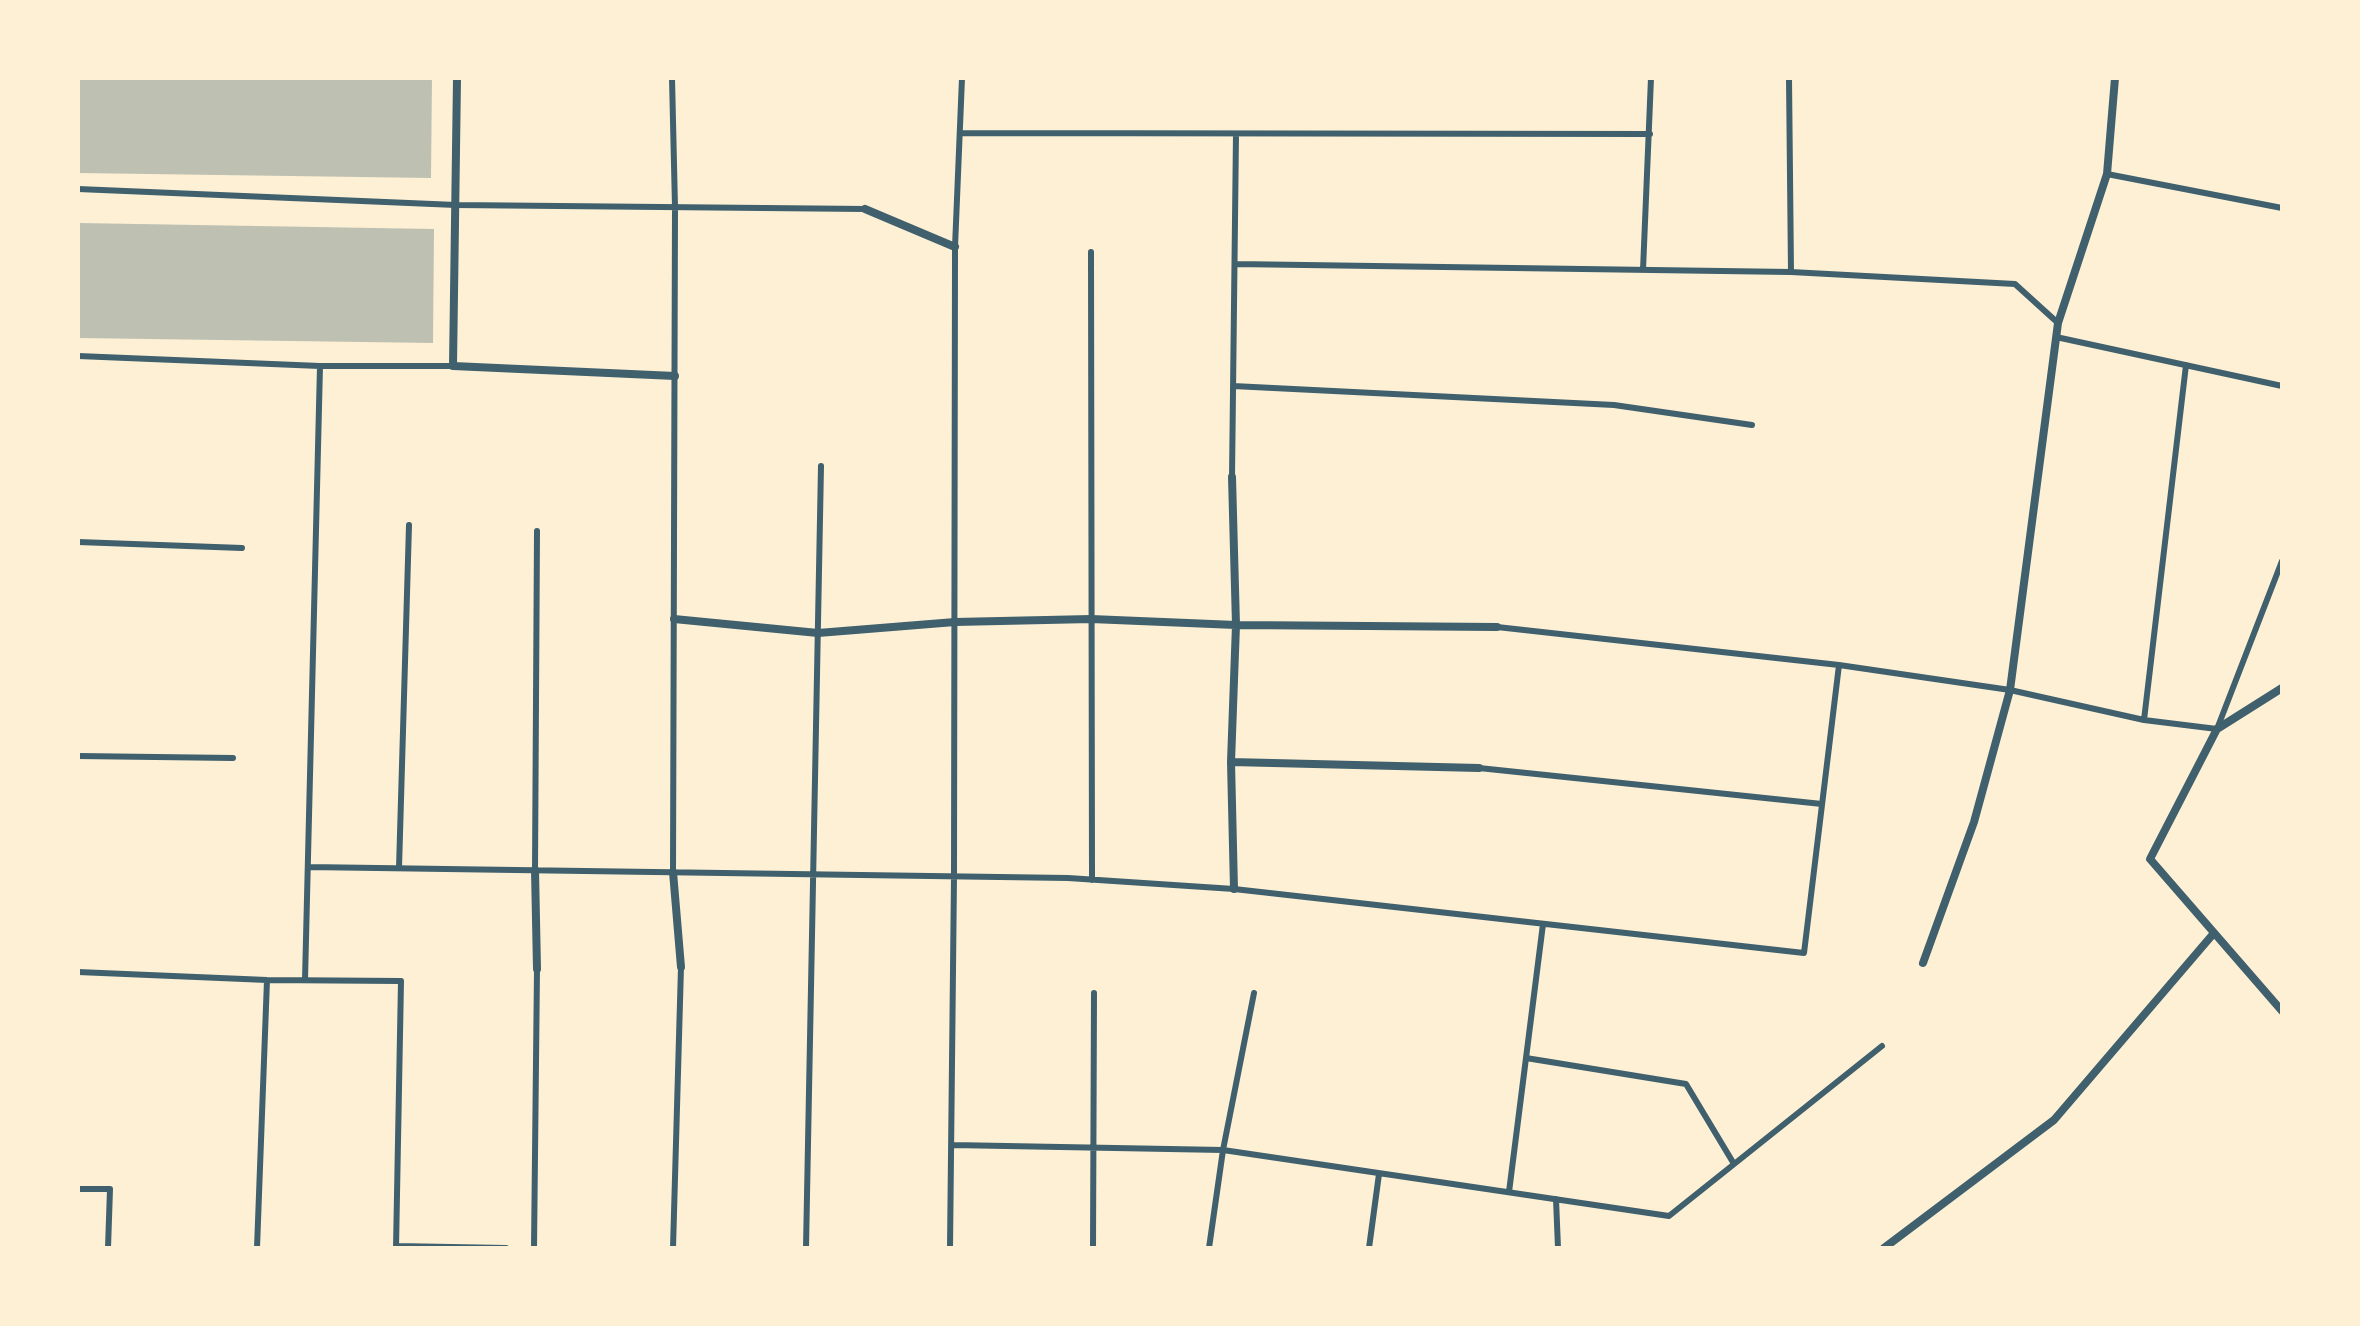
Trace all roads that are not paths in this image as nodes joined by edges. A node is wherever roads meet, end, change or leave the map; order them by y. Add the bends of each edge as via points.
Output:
1 (457, 78) edge
2 (672, 78) edge
3 (962, 78) edge
4 (1651, 78) edge
5 (1789, 78) edge
6 (2115, 78) edge
7 (960, 133) junction
8 (1236, 134) junction
9 (1650, 134) junction
10 (2107, 174) junction
11 (78, 189) edge
12 (456, 205) junction
13 (675, 207) junction
14 (2282, 208) edge
15 (865, 209) joint
16 (955, 247) junction
17 (1091, 252) dead end
18 (1235, 264) junction
19 (1643, 270) junction
20 (1791, 272) junction
21 (2058, 323) junction
22 (2056, 337) junction
23 (78, 356) edge
24 (2186, 365) junction
25 (320, 366) junction
26 (453, 366) junction
27 (675, 376) junction
28 (1233, 386) junction
29 (2282, 386) edge
30 (1752, 425) dead end
31 (821, 466) dead end
32 (1232, 477) joint
33 (409, 525) dead end
34 (537, 531) dead end
35 (78, 542) edge
36 (242, 548) dead end
37 (2282, 561) edge
38 (674, 619) junction
39 (1091, 619) junction
40 (955, 622) junction
41 (1236, 625) junction
42 (1497, 627) joint
43 (818, 633) junction
44 (1839, 665) junction
45 (2282, 688) edge
46 (2010, 690) junction
47 (2144, 720) junction
48 (2217, 729) junction
49 (78, 756) edge
50 (233, 758) dead end
51 (1231, 762) junction
52 (1479, 768) joint
53 (1822, 804) junction
54 (308, 867) junction
55 (399, 868) junction
56 (535, 870) junction
57 (673, 872) junction
58 (814, 874) junction
59 (954, 877) junction
60 (1092, 880) junction
61 (1234, 889) junction
62 (1543, 924) junction
63 (2214, 933) junction
64 (1923, 963) dead end
65 (681, 967) joint
66 (537, 969) joint
67 (78, 972) edge
68 (267, 980) junction
69 (305, 980) junction
70 (1094, 993) dead end
71 (1254, 993) dead end
72 (2282, 1011) edge
73 (1882, 1046) dead end
74 (1526, 1058) junction
75 (952, 1145) junction
76 (1094, 1148) junction
77 (1223, 1150) junction
78 (1734, 1164) junction
79 (1379, 1174) junction
80 (78, 1189) edge
81 (1509, 1192) junction
82 (1556, 1199) junction
83 (396, 1247) edge
84 (108, 1248) edge
85 (257, 1248) edge
86 (506, 1248) edge
87 (534, 1248) edge
88 (673, 1248) edge
89 (806, 1248) edge
90 (950, 1248) edge
91 (1093, 1248) edge
92 (1209, 1248) edge
93 (1369, 1248) edge
94 (1558, 1248) edge
95 (1884, 1248) edge

1 - 12 street
2 - 13 lane
3 - 7 lane
4 - 9 lane
5 - 20 lane
6 - 10 street
7 - 8 lane
7 - 16 lane
8 - 9 lane
8 - 18 lane
9 - 19 lane
10 - 14 lane
10 - 21 street
11 - 12 lane
12 - 13 lane
12 - 26 street
13 - 15 lane
13 - 27 lane
15 - 16 street
16 - 40 lane
17 - 39 lane
18 - 19 lane
18 - 28 lane
19 - 20 lane
20 - 21 lane via 2015,284
21 - 22 street
22 - 24 lane
22 - 46 street
23 - 25 lane
24 - 29 lane
24 - 47 lane
25 - 26 lane
25 - 54 lane
26 - 27 street
27 - 38 lane
28 - 30 lane via 1614,405
28 - 32 lane
31 - 43 lane
32 - 41 street
33 - 55 lane
34 - 56 lane
35 - 36 lane
37 - 48 lane
38 - 43 street
38 - 57 lane
39 - 40 street
39 - 41 street
39 - 60 lane
40 - 43 street
40 - 59 lane
41 - 42 street
41 - 51 street
42 - 44 lane
43 - 58 lane
44 - 46 lane
44 - 53 lane
45 - 48 street
46 - 47 lane
46 - 64 street via 1974,822
47 - 48 lane
48 - 63 street via 2150,859
49 - 50 lane
51 - 52 street
51 - 61 street
52 - 53 lane
53 - 62 lane via 1804,953
54 - 55 lane
54 - 69 lane
55 - 56 lane
56 - 57 lane
56 - 66 street
57 - 58 lane
57 - 65 street
58 - 59 lane
58 - 89 lane
59 - 60 lane
59 - 75 lane
60 - 61 lane
61 - 62 lane
62 - 74 lane
63 - 72 street
63 - 95 street via 2054,1120
65 - 88 lane
66 - 87 lane
67 - 68 lane
68 - 69 lane
68 - 85 lane
69 - 83 lane via 401,981
70 - 76 lane
71 - 77 lane
73 - 78 lane
74 - 78 lane via 1686,1084
74 - 81 lane
75 - 76 lane
75 - 90 lane
76 - 77 lane
76 - 91 lane
77 - 79 lane
77 - 92 lane
78 - 82 lane via 1669,1216
79 - 81 lane
79 - 93 lane
80 - 84 lane via 110,1189
81 - 82 lane
82 - 94 lane
83 - 86 lane

